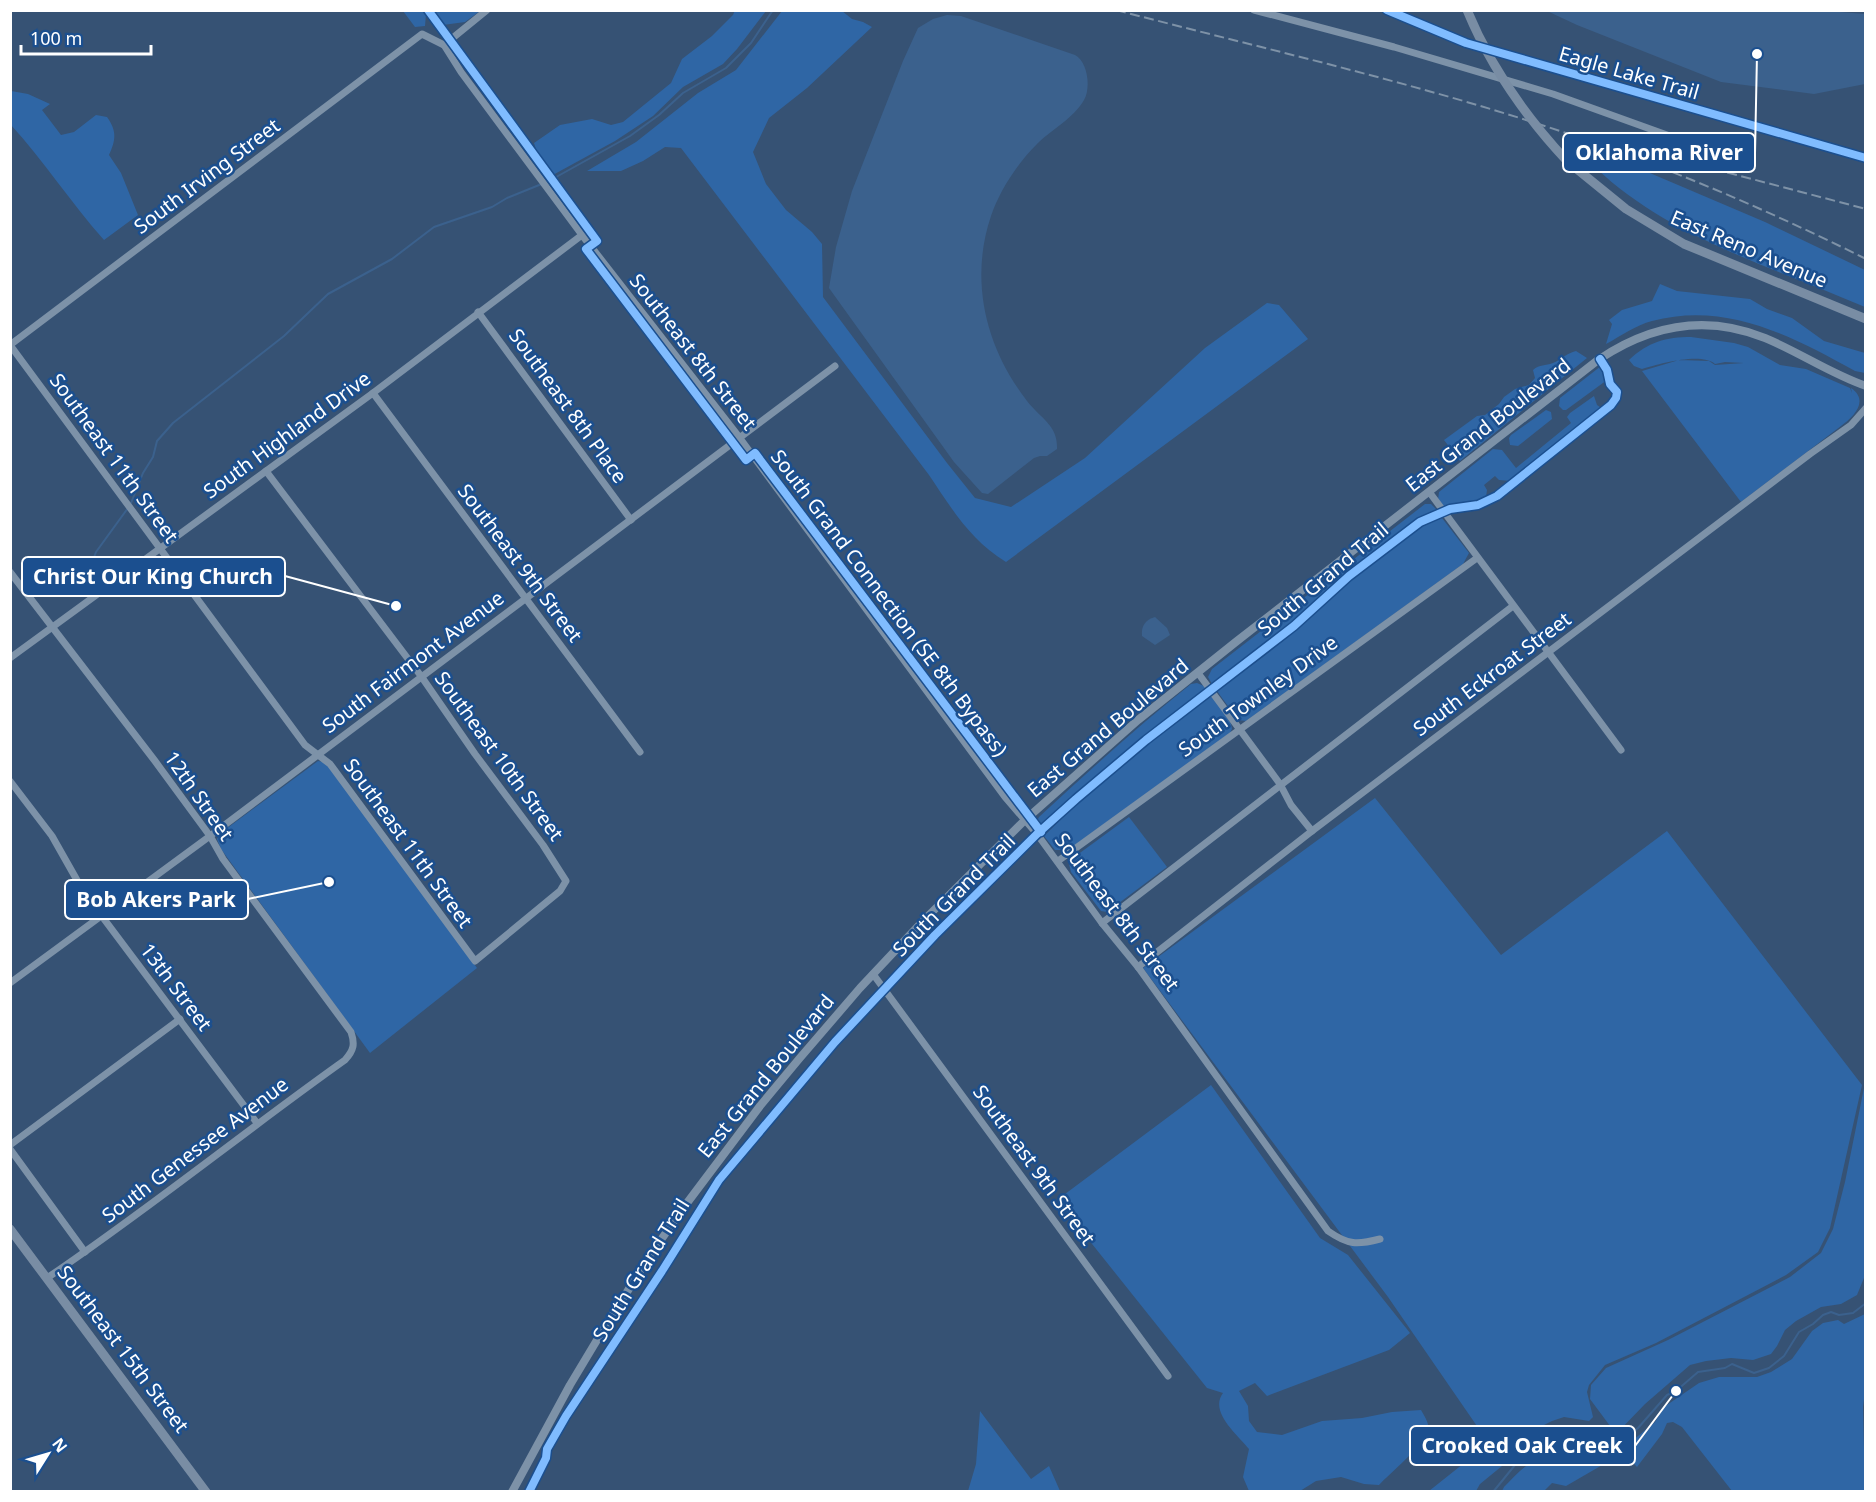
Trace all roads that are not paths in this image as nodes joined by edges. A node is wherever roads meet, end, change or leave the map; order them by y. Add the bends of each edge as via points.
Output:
1 (487, 10) edge
2 (1254, 10) edge
3 (1467, 10) edge
4 (444, 45) junction
5 (1692, 144) dead end
6 (582, 235) junction
7 (478, 312) junction
8 (1866, 319) edge
9 (10, 345) edge
10 (835, 366) dead end
11 (1866, 386) edge
12 (373, 393) junction
13 (1866, 408) edge
14 (739, 437) junction
15 (266, 471) junction
16 (1430, 493) junction
17 (631, 520) junction
18 (160, 548) junction
19 (1477, 558) junction
20 (10, 572) edge
21 (526, 598) junction
22 (1513, 606) junction
23 (52, 628) junction
24 (1549, 652) junction
25 (10, 658) edge
26 (1198, 673) junction
27 (421, 676) junction
28 (1240, 730) junction
29 (1621, 750) dead end
30 (640, 753) dead end
31 (318, 754) junction
32 (10, 781) edge
33 (1280, 784) junction
34 (1025, 820) junction
35 (1312, 831) junction
36 (210, 836) junction
37 (1058, 861) junction
38 (101, 915) junction
39 (1102, 923) junction
40 (475, 961) joint
41 (1138, 966) junction
42 (873, 974) junction
43 (10, 983) edge
44 (180, 1019) junction
45 (355, 1043) joint
46 (258, 1123) junction
47 (10, 1147) edge
48 (10, 1229) edge
49 (1380, 1239) dead end
50 (85, 1252) junction
51 (47, 1278) junction
52 (1168, 1376) dead end
53 (206, 1491) edge
54 (512, 1491) edge

1 - 4 street
2 - 5 street via 1553,94
3 - 8 main road, East Reno Avenue, bridge via 1510,92 1538,129 1568,161 1626,210 1684,244
4 - 6 street, Southeast 8th Street
4 - 9 street, South Irving Street via 422,34
6 - 7 street, South Highland Drive
6 - 14 street, Southeast 8th Street
7 - 12 street, South Highland Drive
7 - 17 street, Southeast 8th Place
9 - 18 street, Southeast 11th Street
10 - 14 street, South Fairmont Avenue
11 - 16 street, East Grand Boulevard via 1745,331 1697,325 1661,330 1629,341 1600,359
12 - 15 street, South Highland Drive
12 - 21 street, Southeast 9th Street
13 - 24 street, South Eckroat Street via 1851,425
14 - 17 street, South Fairmont Avenue
14 - 34 street, Southeast 8th Street via 997,788
15 - 18 street, South Highland Drive
15 - 27 street, Southeast 10th Street
16 - 19 street
16 - 26 street, East Grand Boulevard
17 - 21 street, South Fairmont Avenue
18 - 23 street, South Highland Drive
18 - 31 street, Southeast 11th Street via 305,745
19 - 22 street
19 - 28 street, South Townley Drive
20 - 23 street, 12th Street
21 - 27 street, South Fairmont Avenue
21 - 30 street, Southeast 9th Street
22 - 24 street
22 - 33 street
23 - 25 street, South Highland Drive
23 - 36 street, 12th Street
24 - 29 street
24 - 35 street, South Eckroat Street
26 - 28 street
26 - 34 street, East Grand Boulevard
27 - 31 street, South Fairmont Avenue
27 - 40 street, Southeast 10th Street via 566,881 560,891
28 - 33 street
28 - 37 street, South Townley Drive
31 - 36 street, South Fairmont Avenue
31 - 40 street, Southeast 11th Street via 330,764
32 - 38 street, 13th Street via 52,836
33 - 35 street
33 - 39 street
34 - 37 street, Southeast 8th Street
34 - 42 street, East Grand Boulevard
35 - 41 street, South Eckroat Street
36 - 38 street, South Fairmont Avenue
36 - 45 street, 12th Street via 351,1032
37 - 39 street, Southeast 8th Street
38 - 43 street, South Fairmont Avenue
38 - 44 street, 13th Street
39 - 41 street, Southeast 8th Street
41 - 49 street, Southeast 8th Street via 1328,1231 1344,1242 1362,1244
42 - 52 street, Southeast 9th Street
42 - 54 street, East Grand Boulevard via 760,1106 651,1254 570,1385
44 - 46 street, 13th Street
44 - 47 street
45 - 46 street, South Genessee Avenue via 345,1060
46 - 50 street, South Genessee Avenue
47 - 50 street
48 - 51 main road, Southeast 15th Street
50 - 51 street, South Genessee Avenue
51 - 53 main road, Southeast 15th Street

